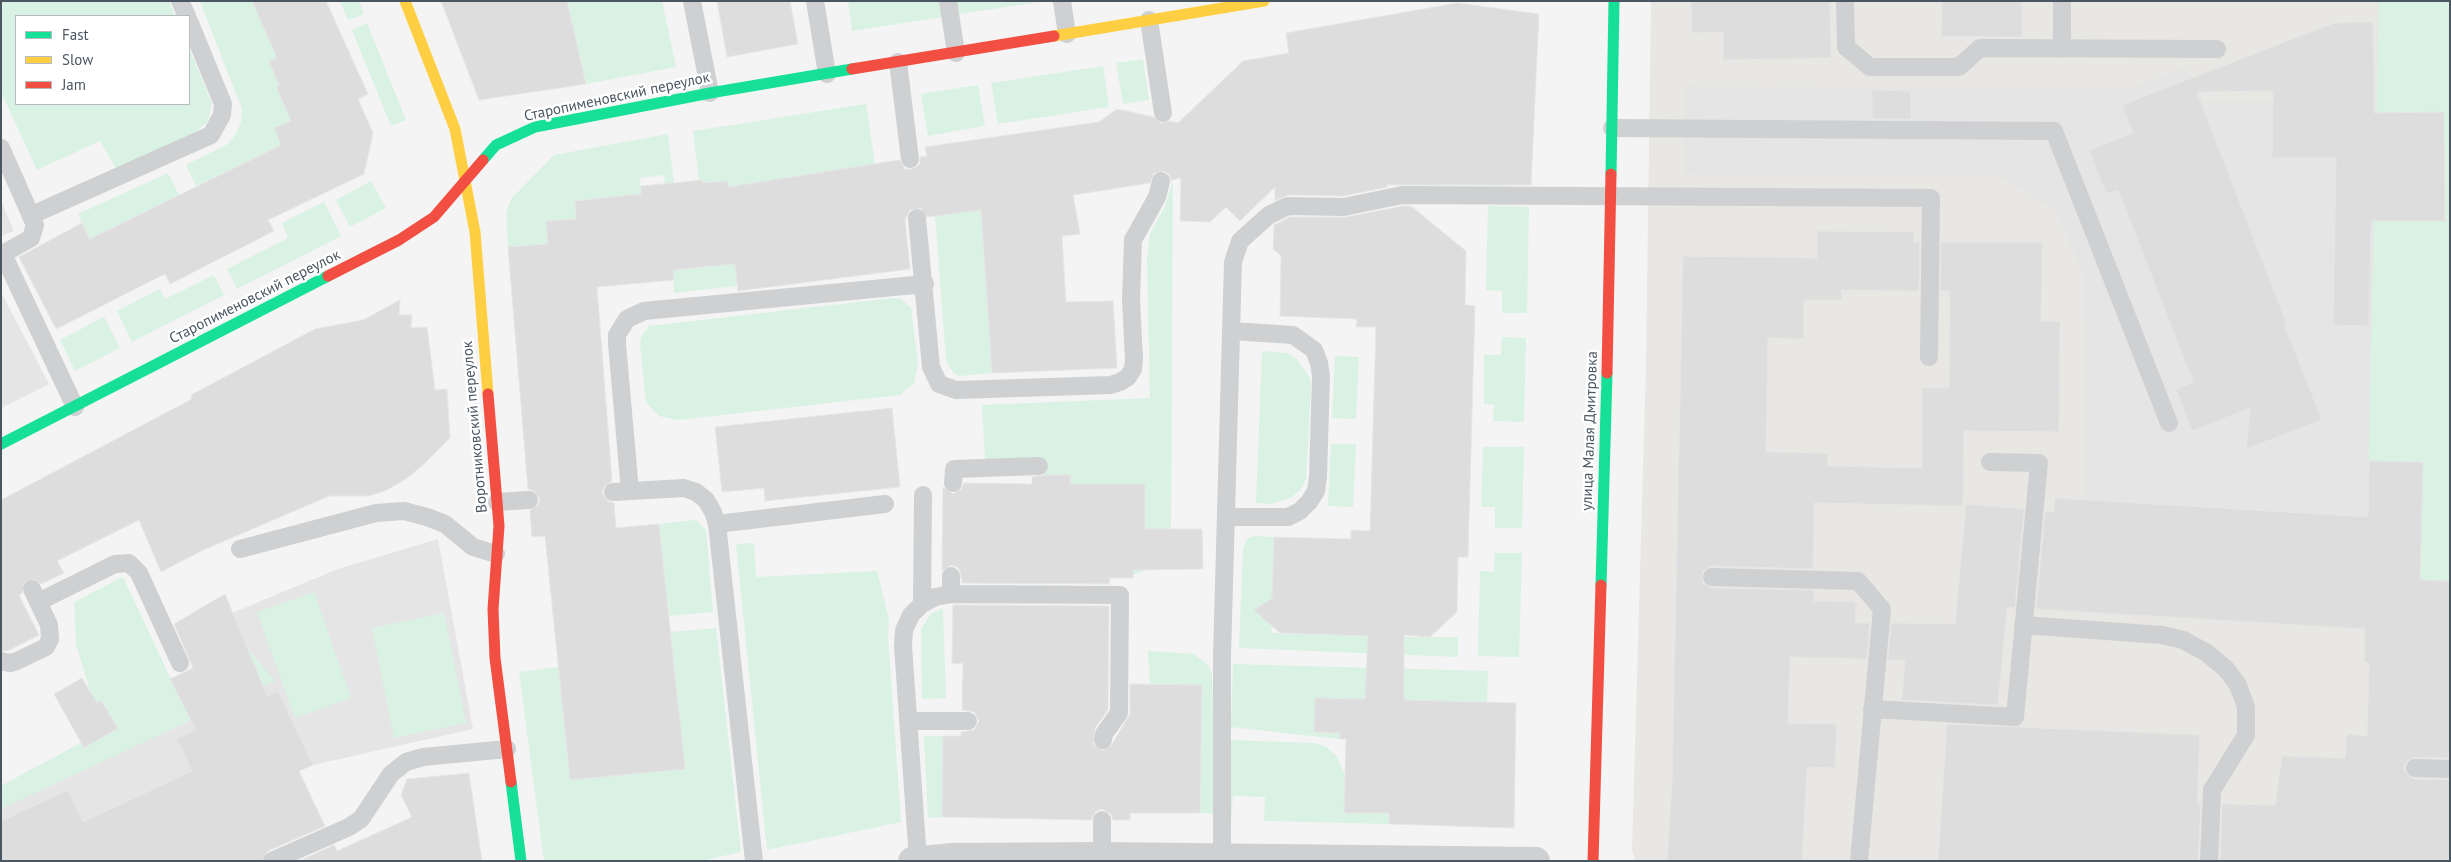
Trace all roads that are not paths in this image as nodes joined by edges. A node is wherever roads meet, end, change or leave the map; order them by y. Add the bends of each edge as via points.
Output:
1 (180, 1) edge
2 (405, 1) edge
3 (692, 1) edge
4 (814, 1) edge
5 (948, 1) edge
6 (1062, 1) edge
7 (1264, 1) edge
8 (1614, 1) edge
9 (1845, 1) edge
10 (2062, 1) edge
11 (187, 15) edge
12 (1149, 20) junction
13 (190, 23) edge
14 (1067, 34) junction
15 (2062, 49) junction
16 (2217, 50) dead end
17 (956, 53) junction
18 (898, 62) junction
19 (826, 74) junction
20 (710, 93) junction
21 (1163, 113) dead end
22 (1612, 128) junction
23 (1, 148) edge
24 (910, 159) dead end
25 (466, 178) junction
26 (1161, 181) dead end
27 (1611, 196) junction
28 (32, 215) junction
29 (918, 218) dead end
30 (6, 271) edge
31 (925, 284) junction
32 (1231, 331) junction
33 (1929, 357) dead end
34 (75, 407) junction
35 (2168, 423) dead end
36 (1, 444) edge
37 (1990, 462) dead end
38 (1039, 466) dead end
39 (953, 483) dead end
40 (923, 494) dead end
41 (530, 500) dead end
42 (497, 502) junction
43 (885, 504) dead end
44 (1226, 517) junction
45 (717, 524) junction
46 (240, 550) dead end
47 (496, 554) junction
48 (951, 576) dead end
49 (1712, 577) dead end
50 (951, 594) junction
51 (922, 604) junction
52 (2023, 625) junction
53 (1, 661) edge
54 (180, 663) dead end
55 (1872, 709) junction
56 (908, 721) junction
57 (968, 721) dead end
58 (1103, 740) dead end
59 (507, 749) junction
60 (2415, 768) dead end
61 (2450, 769) edge
62 (1102, 820) dead end
63 (1102, 856) junction
64 (1222, 856) junction
65 (1249, 858) edge
66 (953, 859) edge
67 (918, 860) edge
68 (272, 861) edge
69 (522, 861) edge
70 (754, 861) edge
71 (912, 861) edge
72 (1536, 861) edge
73 (1593, 861) edge
74 (1859, 861) edge
75 (2209, 861) edge

1 - 11 lane
2 - 25 street, Воротниковский переулок via 455,129
3 - 20 lane
4 - 19 lane
5 - 17 lane
6 - 14 lane
7 - 12 street, Старопименовский переулок
8 - 22 street, улица Малая Дмитровка
9 - 15 lane via 1846,47 1870,67 1959,67 1980,48
10 - 15 lane
12 - 14 street, Старопименовский переулок
12 - 21 lane
13 - 28 lane via 223,104 222,115 211,134
14 - 17 street, Старопименовский переулок
15 - 16 lane
17 - 18 street, Старопименовский переулок
18 - 19 street, Старопименовский переулок
18 - 24 lane
19 - 20 street, Старопименовский переулок
20 - 25 street, Старопименовский переулок via 535,126 496,145
22 - 27 street, улица Малая Дмитровка
22 - 35 lane via 2054,131
23 - 28 lane
25 - 34 street, Старопименовский переулок via 434,216 399,240
25 - 42 street, Воротниковский переулок via 475,232
26 - 31 lane via 1157,197 1133,240 1131,300 1134,359 1133,369 1120,382 947,388 939,384 931,367
27 - 32 lane via 1402,196 1344,207 1281,208 1246,235 1237,247 1233,262
27 - 33 lane via 1931,198
27 - 73 street, улица Малая Дмитровка
28 - 30 lane via 35,225 31,238 3,254
29 - 31 lane
30 - 34 lane
31 - 45 lane via 644,311 627,319 617,335 616,344 621,492 684,488 706,500
32 - 44 lane
32 - 44 lane via 1293,335 1314,350 1321,376 1318,477 1316,490 1309,502 1288,517
34 - 36 street, Старопименовский переулок
37 - 52 lane via 2039,463
38 - 39 lane via 954,469
40 - 51 lane
41 - 42 lane
42 - 47 street, Воротниковский переулок
43 - 45 lane
44 - 64 lane
45 - 70 lane
46 - 47 lane via 376,513 404,511 445,524 473,547
47 - 59 street, Воротниковский переулок via 495,658
48 - 50 lane
49 - 55 lane via 1858,581 1882,610
50 - 51 lane
50 - 58 lane via 1120,595 1119,713
51 - 56 lane via 911,615 904,630
52 - 55 lane via 2015,717
52 - 75 lane via 2162,635 2183,640 2207,653 2226,669 2238,686 2246,707 2246,735 2212,790
53 - 54 lane via 17,661 46,647 51,632 35,595 114,564 129,563 139,573
55 - 74 lane
56 - 57 lane
56 - 67 lane
59 - 68 lane via 423,757 406,762 391,774 361,818 349,827
59 - 69 street, Воротниковский переулок
60 - 61 lane
62 - 63 lane
63 - 64 street
63 - 66 street
64 - 65 street
65 - 72 street
66 - 67 street
67 - 71 street

